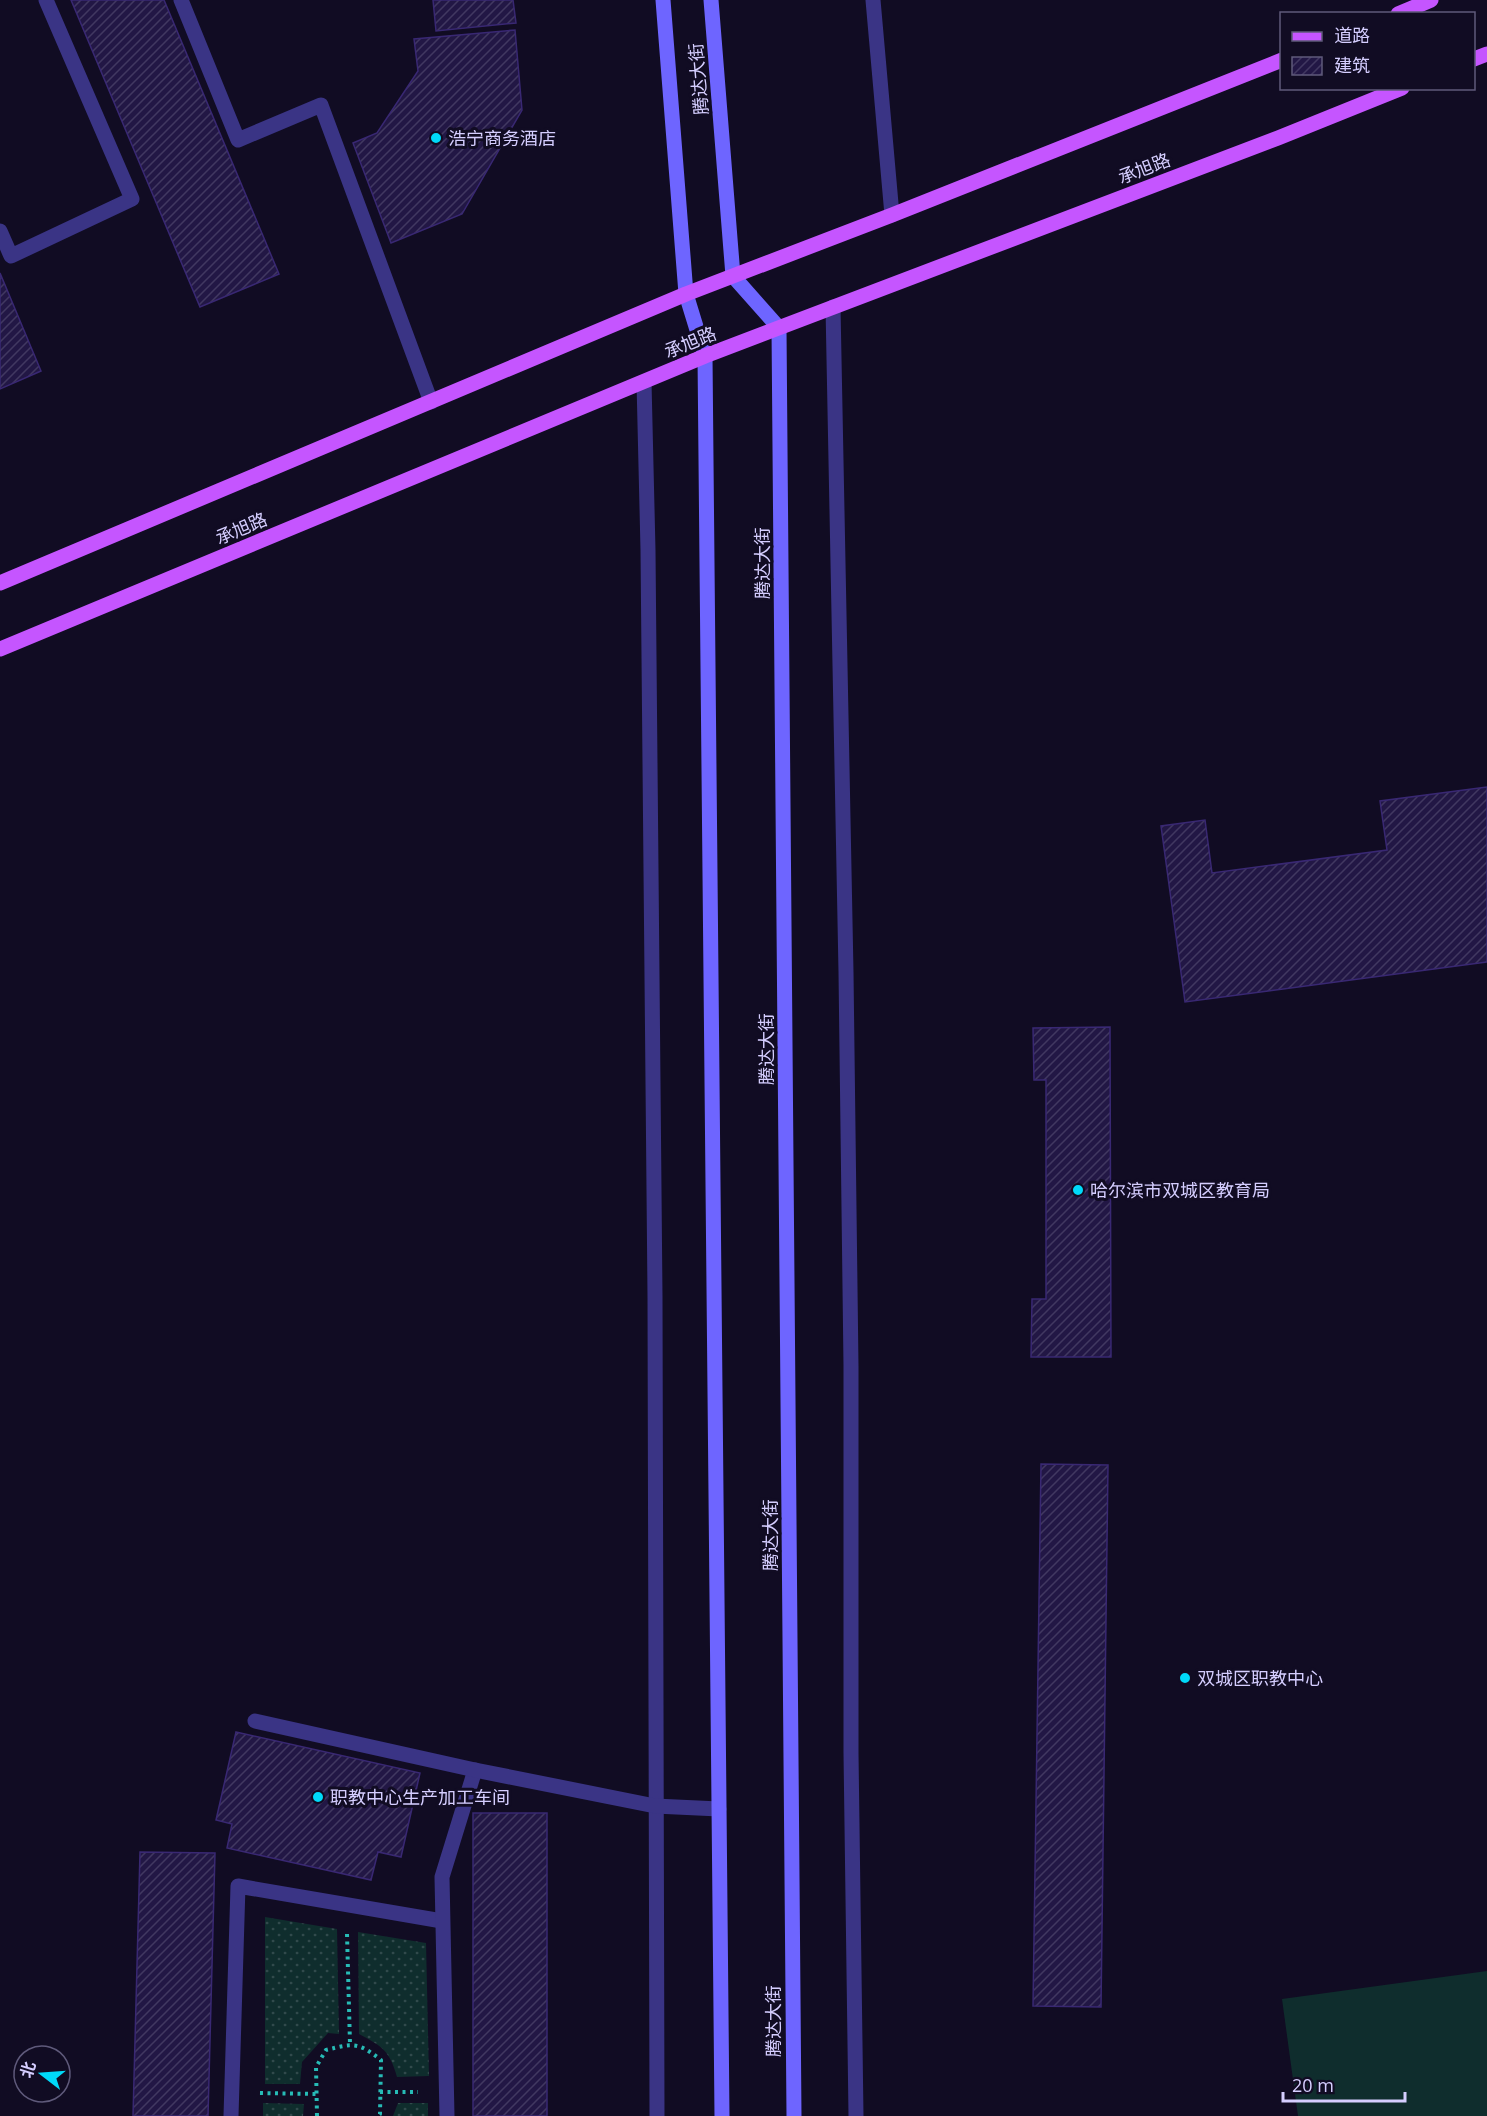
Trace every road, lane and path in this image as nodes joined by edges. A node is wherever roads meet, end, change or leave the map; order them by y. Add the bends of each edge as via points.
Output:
1 (46, 0) edge
2 (181, 0) edge
3 (663, 0) edge
4 (711, 0) edge
5 (873, 0) edge
6 (1431, 0) edge
7 (1403, 12) edge
8 (1280, 60) edge
9 (1397, 90) edge
10 (892, 215) junction
11 (0, 231) edge
12 (733, 276) junction
13 (686, 294) junction
14 (833, 307) junction
15 (780, 328) junction
16 (705, 356) junction
17 (644, 382) junction
18 (431, 402) junction
19 (0, 583) edge
20 (0, 649) edge
21 (255, 1721) dead end
22 (475, 1770) junction
23 (655, 1806) junction
24 (719, 1809) junction
25 (346, 1905) junction
26 (442, 1921) junction
27 (350, 2044) junction
28 (232, 2092) junction
29 (380, 2092) junction
30 (447, 2092) junction
31 (316, 2094) junction
32 (231, 2116) edge
33 (317, 2116) edge
34 (378, 2116) edge
35 (447, 2116) edge
36 (657, 2116) edge
37 (722, 2116) edge
38 (794, 2116) edge
39 (856, 2116) edge

1 - 11 street via 132,199 11,256
2 - 18 street via 238,140 321,105
3 - 13 main road, 腾达大街
4 - 12 main road, 腾达大街
5 - 10 street
6 - 7 main road
8 - 10 main road
9 - 14 main road, 承旭路
10 - 12 main road
12 - 13 main road
12 - 15 main road
13 - 16 main road, 腾达大街
13 - 18 main road
14 - 15 main road, 承旭路
14 - 39 street via 850,1271
15 - 16 main road, 承旭路
15 - 38 main road, 腾达大街
16 - 17 main road, 承旭路
16 - 24 main road, 腾达大街
17 - 20 main road, 承旭路
17 - 23 street via 654,1272
18 - 19 main road
21 - 22 street
22 - 23 street
22 - 26 street via 442,1877
23 - 24 street
23 - 36 street
24 - 37 main road, 腾达大街
25 - 26 street
25 - 27 path
25 - 28 street via 238,1886
26 - 30 street
27 - 29 path via 366,2048 381,2060
27 - 31 path via 326,2050 316,2067
28 - 31 path
28 - 32 street
29 - 30 path
29 - 34 path
30 - 35 street
31 - 33 path

